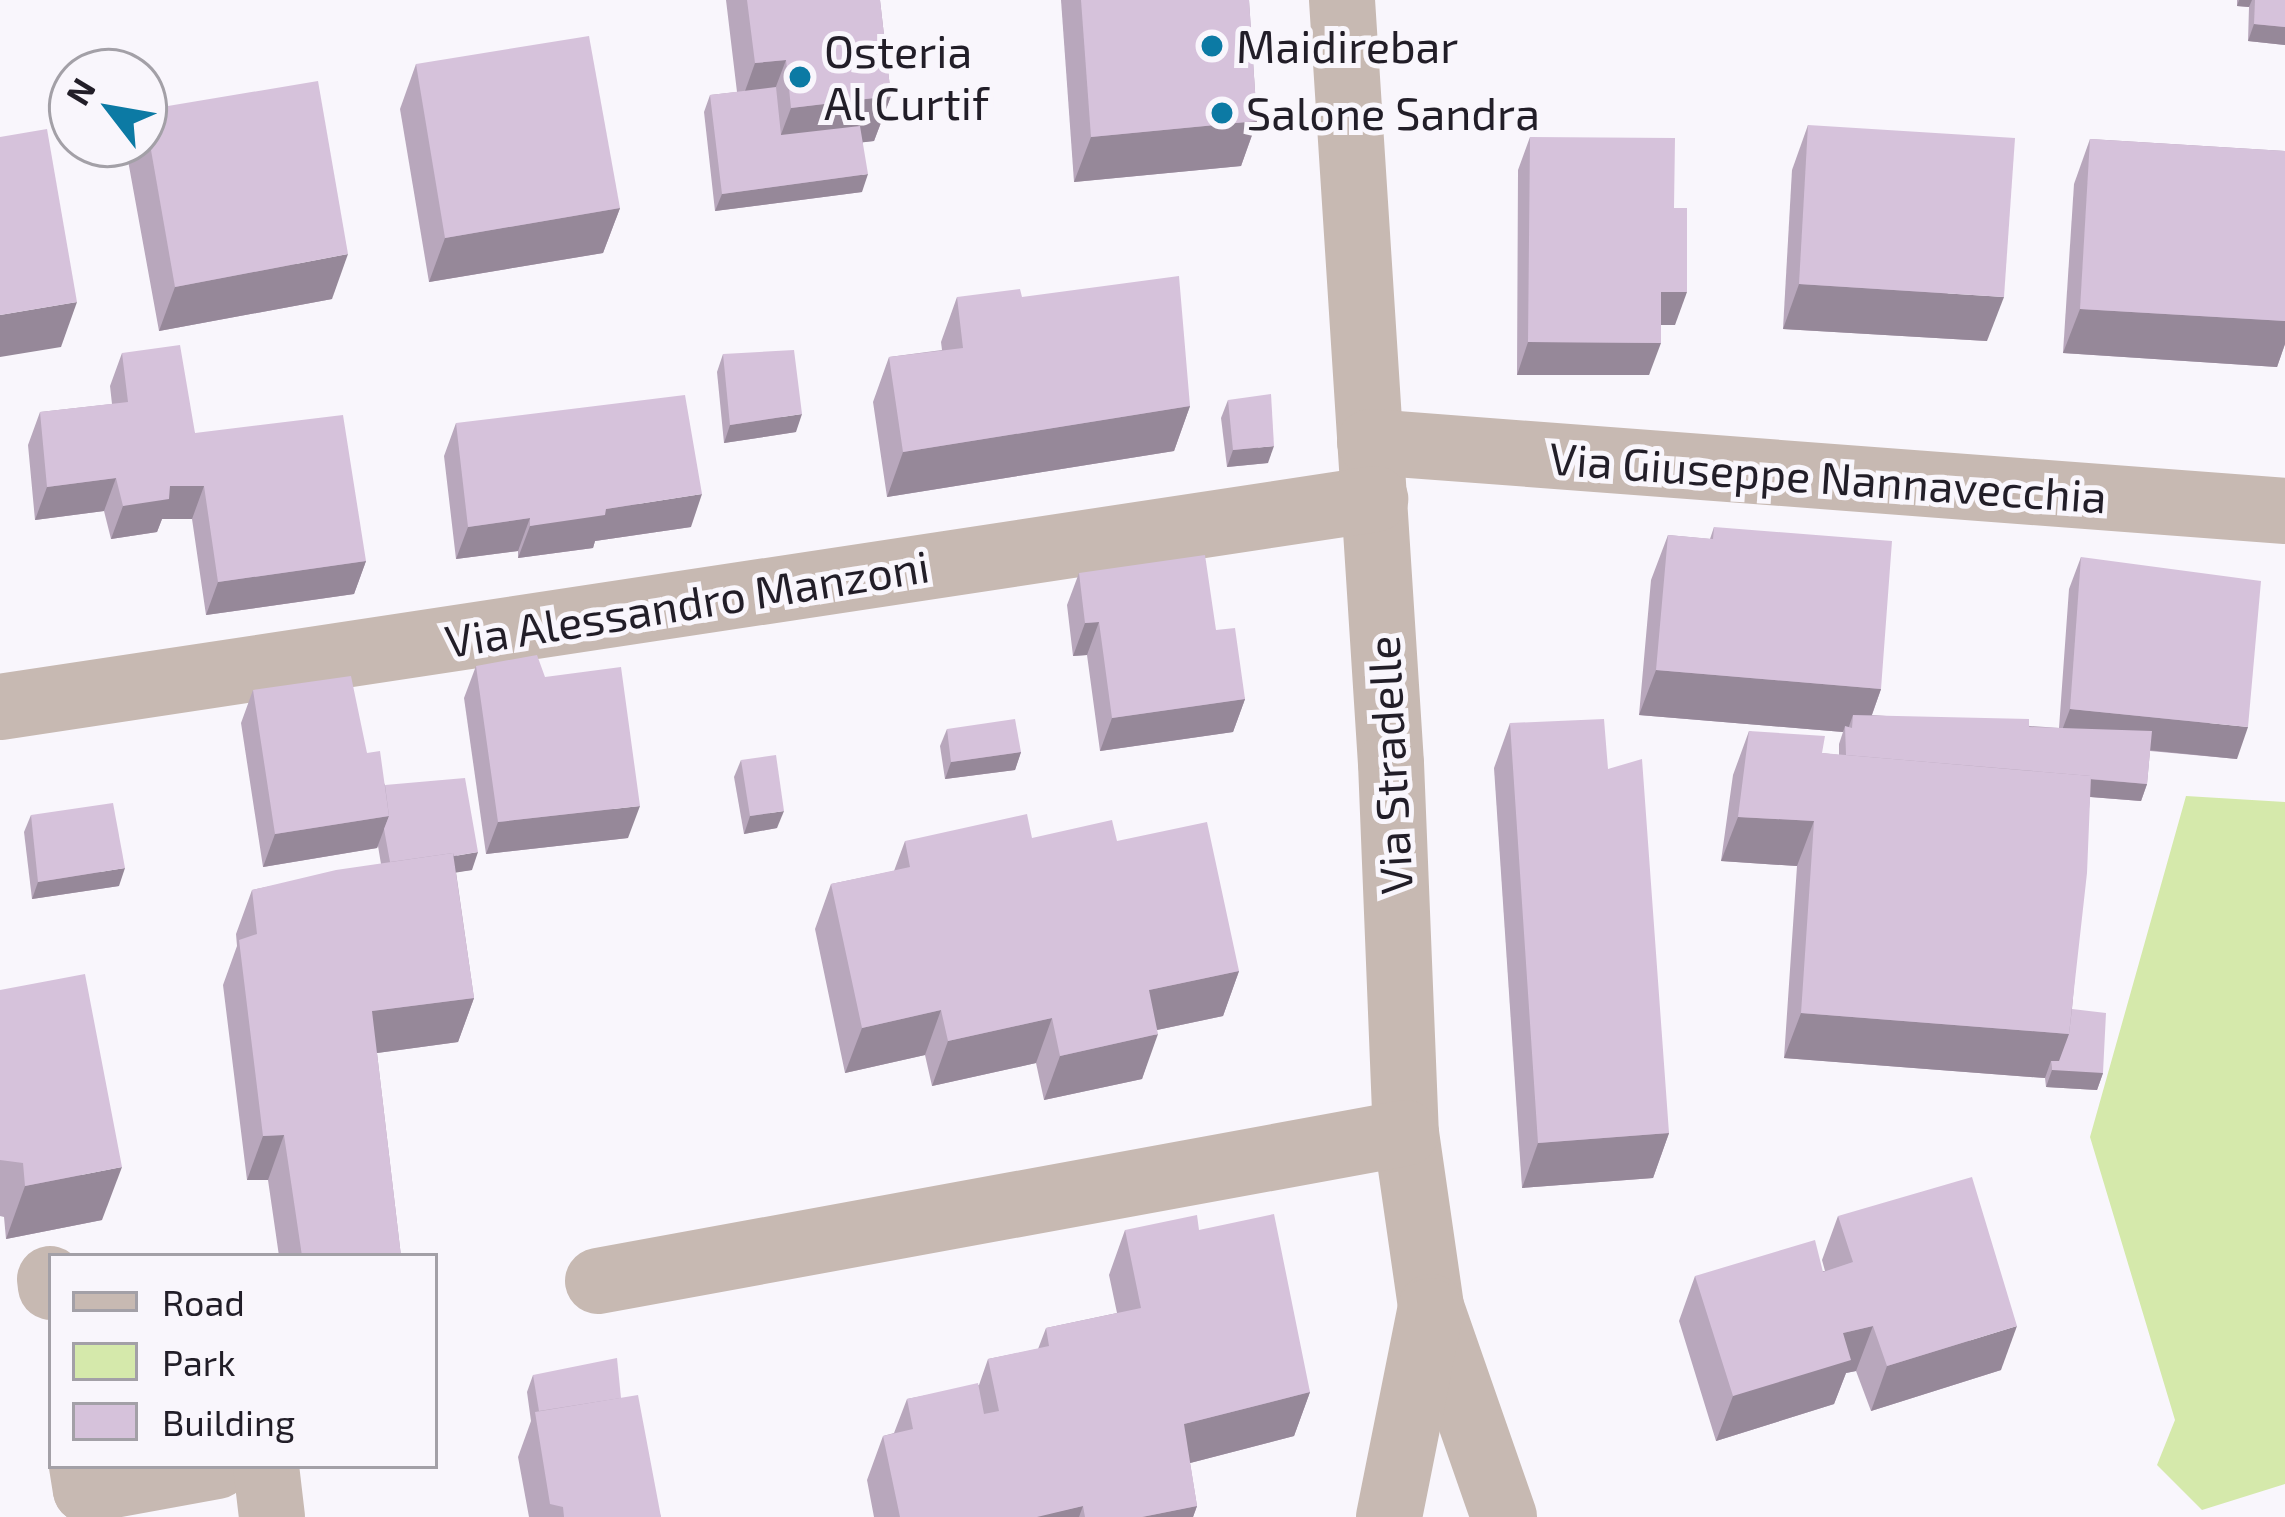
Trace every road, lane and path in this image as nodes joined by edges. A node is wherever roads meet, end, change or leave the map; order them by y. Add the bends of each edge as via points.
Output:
1 (1342, 0) edge
2 (1372, 470) junction
3 (2285, 511) edge
4 (0, 707) edge
5 (1406, 1133) junction
6 (598, 1281) dead end
7 (1431, 1307) junction
8 (82, 1469) edge
9 (201, 1469) edge
10 (266, 1469) edge
11 (272, 1517) edge
12 (1390, 1517) edge
13 (1504, 1517) edge

1 - 2 street, Via Stradelle
2 - 3 street, Via Giuseppe Nannavecchia
2 - 4 street, Via Alessandro Manzoni
2 - 5 street, Via Stradelle
5 - 6 street
5 - 7 street, Via Stradelle
7 - 12 street
7 - 13 street, Via Stradelle
8 - 9 street via 86,1490
10 - 11 street

